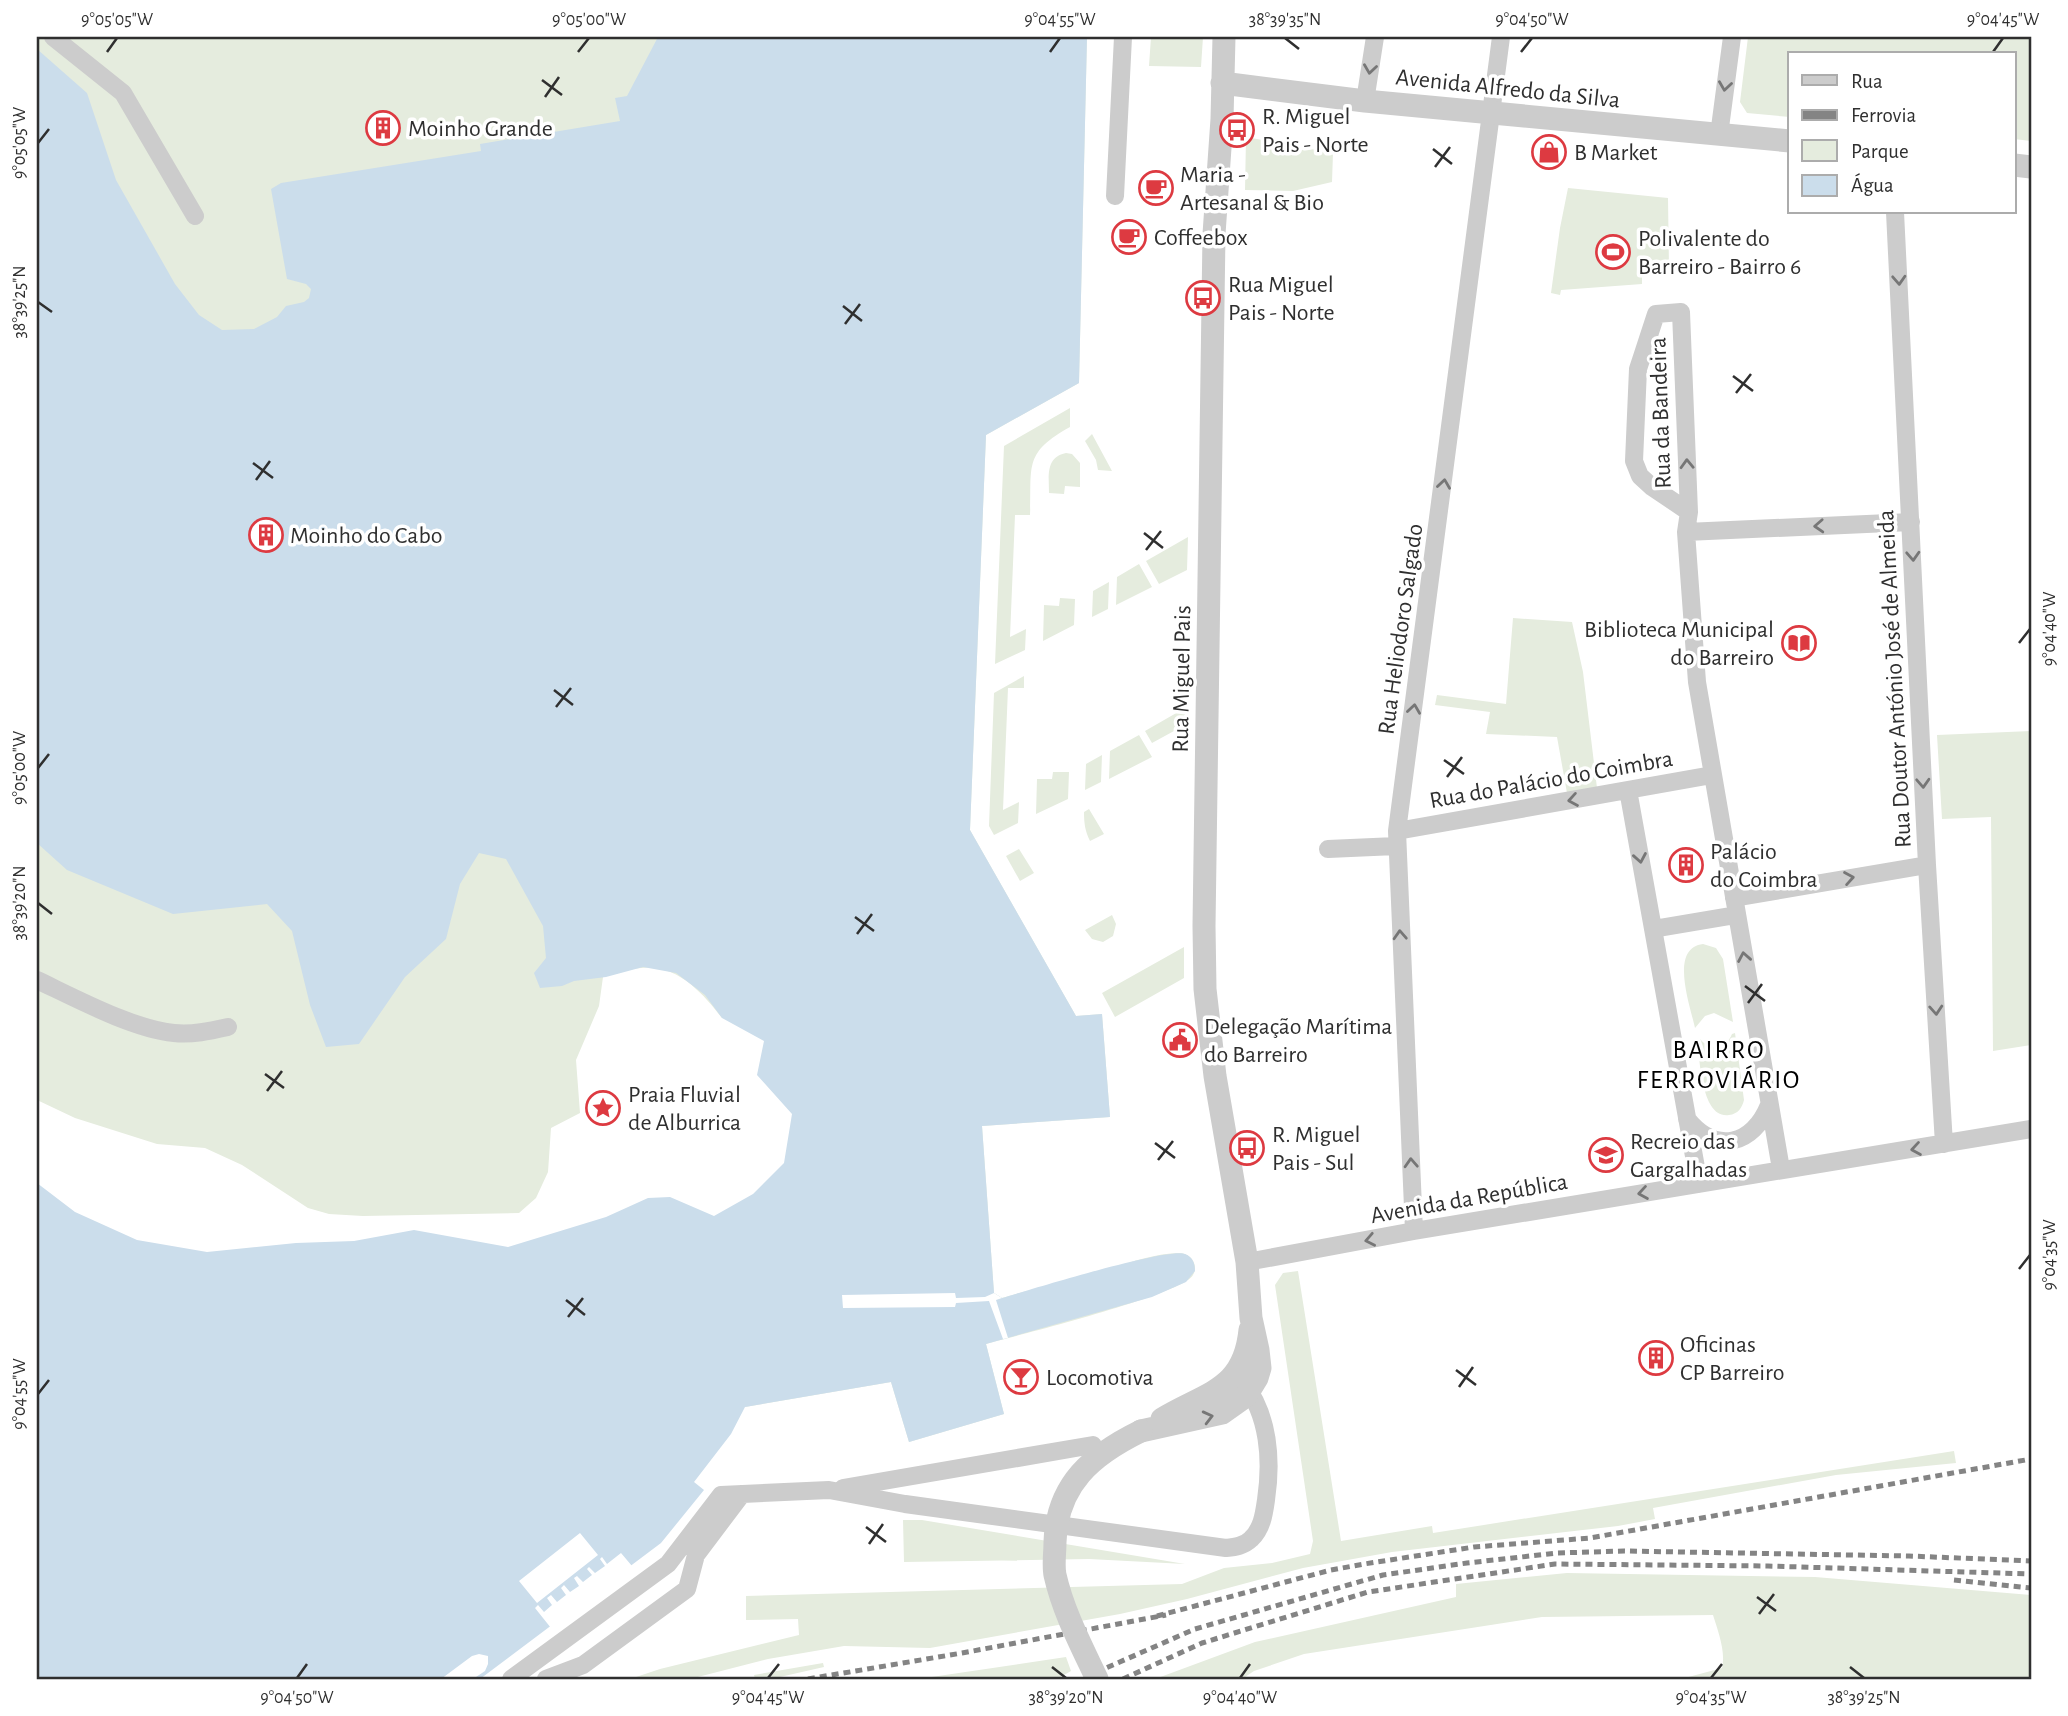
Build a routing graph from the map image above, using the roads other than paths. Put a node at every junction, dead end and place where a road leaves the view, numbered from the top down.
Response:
1 (53, 37) edge
2 (1123, 37) edge
3 (1224, 37) edge
4 (1375, 37) edge
5 (1501, 37) edge
6 (1732, 37) edge
7 (1222, 83) junction
8 (1365, 100) junction
9 (1491, 112) junction
10 (1719, 135) junction
11 (1788, 141) edge
12 (1115, 196) dead end
13 (1895, 214) edge
14 (195, 216) dead end
15 (1689, 512) junction
16 (1911, 522) junction
17 (1686, 532) junction
18 (1712, 775) junction
19 (1628, 790) junction
20 (1397, 838) junction
21 (1328, 849) dead end
22 (1927, 865) junction
23 (1735, 906) junction
24 (1653, 929) junction
25 (37, 981) edge
26 (228, 1027) dead end
27 (1769, 1105) junction
28 (1687, 1119) junction
29 (2031, 1129) edge
30 (1944, 1144) junction
31 (1781, 1170) junction
32 (1699, 1184) junction
33 (1414, 1231) junction
34 (1247, 1262) junction
35 (1243, 1382) junction
36 (1093, 1445) dead end
37 (829, 1490) junction
38 (742, 1494) junction
39 (511, 1679) edge
40 (546, 1679) edge
41 (1097, 1679) edge

1 - 14 street
2 - 12 street
3 - 7 street, Rua Miguel Pais
4 -> 8 street
5 - 9 street, Rua Heliodoro Salgado
6 -> 10 street
7 - 8 street, Avenida Alfredo da Silva
7 - 34 street, Rua Miguel Pais
8 - 9 street, Avenida Alfredo da Silva
9 - 10 street, Avenida Alfredo da Silva
20 -> 9 street, Rua Heliodoro Salgado
10 - 11 street, Avenida Alfredo da Silva
13 -> 16 street, Rua Doutor António José de Almeida
15 -> 15 street, Rua da Bandeira
15 - 17 street, Rua da Bandeira
16 -> 17 street
16 -> 22 street, Rua Doutor António José de Almeida
17 - 18 street, Rua da Bandeira
18 - 19 street, Rua do Palácio do Coimbra
18 - 23 street, Rua da Bandeira
19 -> 20 street, Rua do Palácio do Coimbra
19 -> 24 street
20 - 21 street, Rua do Palácio do Coimbra
33 -> 20 street, Rua Heliodoro Salgado
23 -> 22 street
22 -> 30 street, Rua Doutor António José de Almeida
23 - 24 street
27 -> 23 street, Rua da Bandeira
24 - 28 street
25 - 26 street
27 - 28 street
27 - 31 street, Rua da Bandeira
28 - 32 street
29 - 30 street, Avenida da República
30 -> 31 street, Avenida da República
31 - 32 street, Avenida da República
32 -> 33 street, Avenida da República
33 -> 34 street, Avenida da República
34 - 35 street, Rua Miguel Pais
35 - 37 street
35 - 41 street, bridge
36 - 37 street
37 - 38 street
38 - 39 street
38 - 40 street

